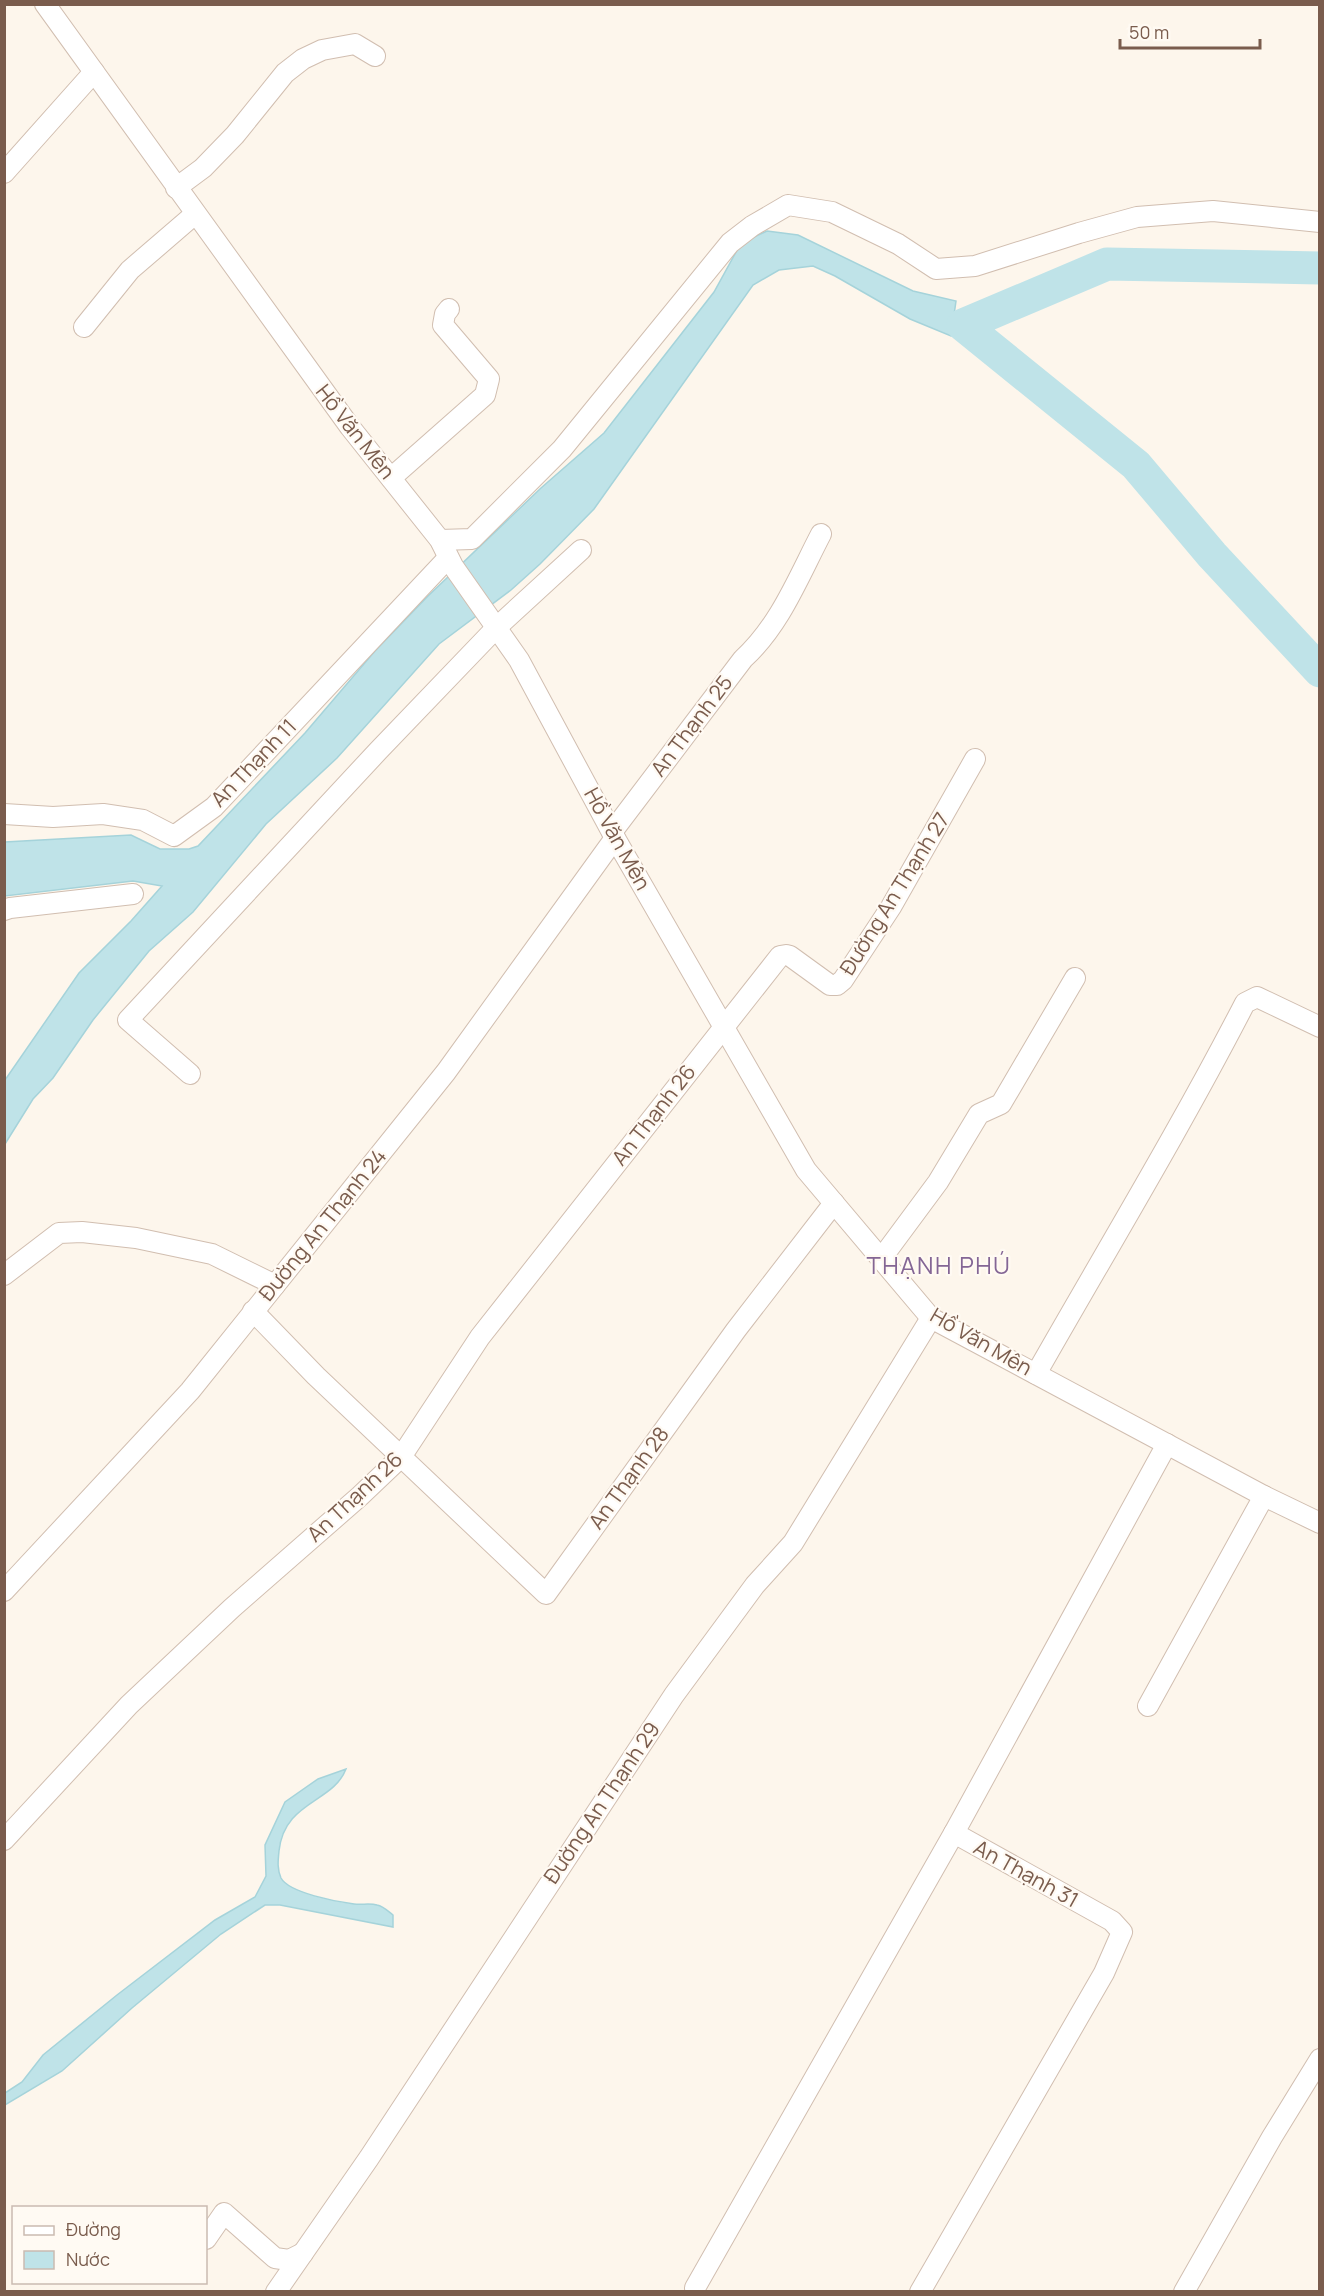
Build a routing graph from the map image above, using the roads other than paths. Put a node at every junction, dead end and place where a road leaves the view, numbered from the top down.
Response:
1 (45, 4) edge
2 (375, 56) dead end
3 (94, 72) junction
4 (4, 173) edge
5 (176, 188) junction
6 (195, 214) junction
7 (1320, 222) edge
8 (448, 309) dead end
9 (84, 327) dead end
10 (391, 478) junction
11 (821, 534) dead end
12 (581, 550) dead end
13 (447, 555) junction
14 (492, 621) junction
15 (975, 759) dead end
16 (4, 814) edge
17 (614, 835) junction
18 (133, 894) dead end
19 (4, 910) edge
20 (1075, 978) dead end
21 (723, 1026) junction
22 (1320, 1027) edge
23 (190, 1074) dead end
24 (834, 1203) junction
25 (881, 1259) junction
26 (4, 1275) edge
27 (275, 1285) junction
28 (253, 1311) junction
29 (931, 1318) junction
30 (1036, 1374) junction
31 (1167, 1444) junction
32 (401, 1457) junction
33 (1264, 1496) junction
34 (1320, 1523) edge
35 (4, 1591) edge
36 (1148, 1706) dead end
37 (954, 1833) junction
38 (4, 1840) edge
39 (1320, 2059) edge
40 (207, 2238) edge
41 (303, 2253) junction
42 (695, 2288) dead end
43 (276, 2292) edge
44 (920, 2292) edge
45 (1184, 2292) edge

1 - 3 street, Hồ Văn Mên
2 - 5 street
3 - 4 street
3 - 5 street, Hồ Văn Mên
5 - 6 street, Hồ Văn Mên
6 - 9 street
6 - 10 street, Hồ Văn Mên
7 - 13 street
8 - 10 street
10 - 13 street, Hồ Văn Mên
11 - 17 street, An Thạnh 25
12 - 14 street
13 - 14 street, Hồ Văn Mên
13 - 16 street, An Thạnh 11
14 - 17 street, Hồ Văn Mên
14 - 23 street
15 - 21 street, Đường An Thạnh 27
17 - 21 street, Hồ Văn Mên
17 - 27 street, Đường An Thạnh 24
18 - 19 street
20 - 25 street
21 - 24 street, Hồ Văn Mên
21 - 32 street, An Thạnh 26
22 - 30 street
24 - 25 street, Hồ Văn Mên
24 - 32 street, An Thạnh 28
25 - 29 street, Hồ Văn Mên
26 - 27 street
27 - 28 street, Đường An Thạnh 24
28 - 32 street
28 - 35 street, Đường An Thạnh 24
29 - 30 street, Hồ Văn Mên
29 - 41 street, Đường An Thạnh 29
30 - 31 street, Hồ Văn Mên
31 - 33 street, Hồ Văn Mên
31 - 37 street, An Thạnh 31
32 - 38 street, An Thạnh 26
33 - 34 street, Hồ Văn Mên
33 - 36 street
37 - 42 street
37 - 44 street, An Thạnh 31
39 - 45 street
40 - 41 street
41 - 43 street, Đường An Thạnh 29

